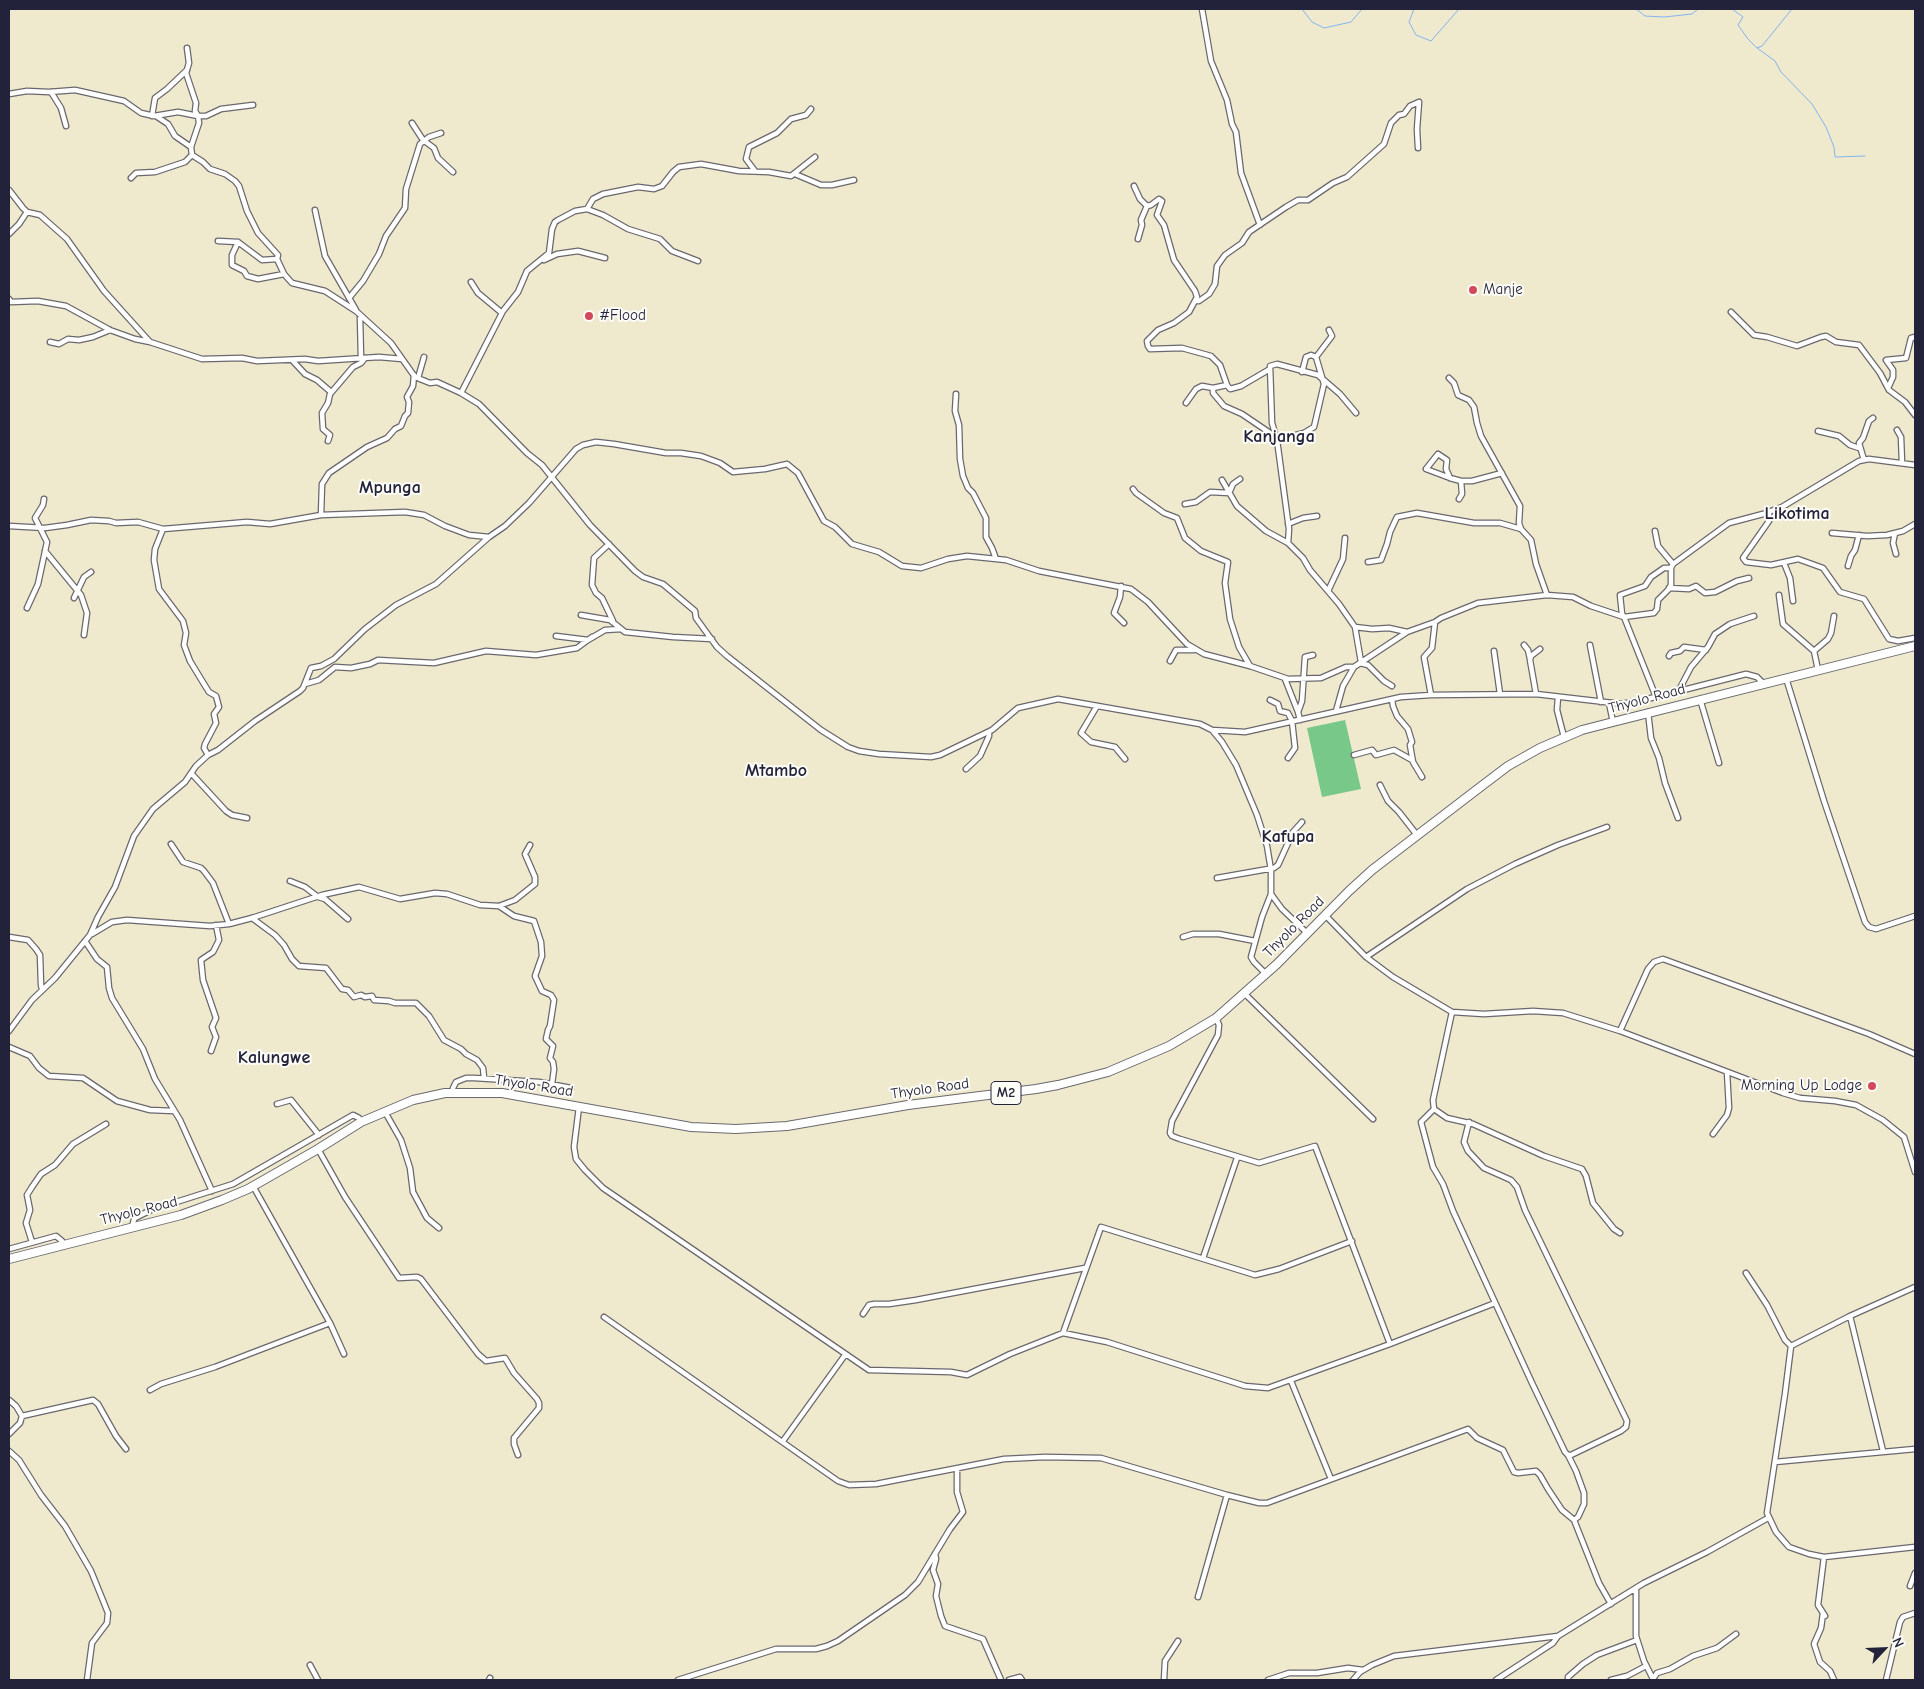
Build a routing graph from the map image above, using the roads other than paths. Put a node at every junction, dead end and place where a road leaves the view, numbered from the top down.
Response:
1 (1202, 9) edge
2 (187, 48) dead end
3 (187, 70) junction
4 (51, 92) junction
5 (9, 94) edge
6 (253, 105) dead end
7 (811, 108) dead end
8 (154, 116) junction
9 (198, 116) junction
10 (412, 123) dead end
11 (66, 126) dead end
12 (442, 133) dead end
13 (423, 140) junction
14 (191, 147) junction
15 (1418, 148) dead end
16 (192, 155) junction
17 (815, 157) dead end
18 (754, 171) junction
19 (453, 172) dead end
20 (795, 174) junction
21 (132, 178) dead end
22 (854, 180) dead end
23 (1134, 186) dead end
24 (9, 190) edge
25 (1147, 206) junction
26 (587, 209) junction
27 (316, 210) dead end
28 (27, 212) junction
29 (1260, 225) junction
30 (9, 234) edge
31 (1138, 239) dead end
32 (218, 241) dead end
33 (238, 242) junction
34 (605, 258) dead end
35 (277, 259) junction
36 (698, 261) dead end
37 (538, 262) junction
38 (284, 274) junction
39 (471, 282) dead end
40 (349, 298) junction
41 (9, 299) edge
42 (1196, 301) junction
43 (356, 312) junction
44 (1731, 312) dead end
45 (502, 313) junction
46 (360, 316) junction
47 (110, 330) junction
48 (1329, 330) dead end
49 (1915, 337) edge
50 (50, 342) dead end
51 (150, 342) junction
52 (424, 357) dead end
53 (1316, 357) junction
54 (363, 358) junction
55 (402, 359) junction
56 (292, 360) junction
57 (1270, 369) junction
58 (1302, 372) junction
59 (416, 376) junction
60 (1322, 378) junction
61 (1449, 378) dead end
62 (1227, 385) junction
63 (1213, 388) junction
64 (1888, 388) junction
65 (332, 392) junction
66 (462, 393) junction
67 (956, 394) dead end
68 (1186, 403) dead end
69 (1356, 413) dead end
70 (1915, 415) edge
71 (1873, 418) dead end
72 (1897, 430) dead end
73 (1818, 431) dead end
74 (1277, 438) junction
75 (328, 440) dead end
76 (1859, 448) junction
77 (1864, 460) junction
78 (1902, 463) junction
79 (1915, 465) edge
80 (1502, 473) junction
81 (552, 477) junction
82 (1450, 478) junction
83 (1240, 479) dead end
84 (1222, 480) dead end
85 (1461, 481) junction
86 (1133, 489) dead end
87 (1229, 493) junction
88 (44, 499) dead end
89 (1459, 499) dead end
90 (1185, 504) dead end
91 (1769, 512) junction
92 (321, 515) junction
93 (1317, 516) dead end
94 (1288, 524) junction
95 (1915, 524) edge
96 (9, 526) edge
97 (39, 527) junction
98 (163, 529) junction
99 (1521, 530) junction
100 (1655, 531) dead end
101 (1832, 533) dead end
102 (1895, 534) junction
103 (1859, 535) junction
104 (489, 537) junction
105 (1345, 538) dead end
106 (1288, 543) junction
107 (609, 544) junction
108 (45, 551) junction
109 (1896, 554) dead end
110 (996, 559) junction
111 (1368, 562) dead end
112 (1784, 563) junction
113 (1672, 566) junction
114 (1848, 566) dead end
115 (92, 572) dead end
116 (1749, 578) dead end
117 (1120, 586) junction
118 (1669, 588) junction
119 (79, 591) junction
120 (1328, 591) junction
121 (1547, 595) junction
122 (1779, 595) dead end
123 (74, 598) dead end
124 (1793, 601) dead end
125 (26, 608) dead end
126 (581, 615) dead end
127 (1754, 616) dead end
128 (1834, 616) dead end
129 (1624, 617) junction
130 (614, 622) junction
131 (1435, 622) junction
132 (1124, 623) dead end
133 (1355, 627) junction
134 (621, 630) junction
135 (1407, 632) junction
136 (84, 635) dead end
137 (556, 636) dead end
138 (592, 638) junction
139 (1915, 638) edge
140 (712, 639) junction
141 (1524, 645) dead end
142 (1590, 645) dead end
143 (1915, 646) edge
144 (1195, 650) junction
145 (1540, 650) dead end
146 (1706, 650) junction
147 (1814, 651) junction
148 (1494, 652) dead end
149 (1313, 656) dead end
150 (1669, 656) dead end
151 (1530, 660) junction
152 (1170, 661) dead end
153 (1361, 662) junction
154 (1250, 666) junction
155 (1354, 667) junction
156 (1818, 670) junction
157 (1786, 678) junction
158 (1285, 679) junction
159 (1302, 680) junction
160 (1763, 683) junction
161 (305, 684) junction
162 (1392, 686) dead end
163 (1678, 692) junction
164 (1431, 694) junction
165 (1500, 694) junction
166 (1536, 694) junction
167 (1558, 697) junction
168 (1656, 698) junction
169 (1392, 699) junction
170 (1700, 699) junction
171 (1270, 700) dead end
172 (1601, 702) junction
173 (1609, 703) junction
174 (1097, 706) junction
175 (1336, 711) junction
176 (1298, 712) junction
177 (1648, 712) junction
178 (1300, 720) junction
179 (1292, 722) junction
180 (1613, 722) junction
181 (1212, 730) junction
182 (989, 732) junction
183 (1564, 737) junction
184 (208, 755) junction
185 (1354, 755) dead end
186 (1288, 758) dead end
187 (1126, 759) dead end
188 (1412, 760) junction
189 (1719, 763) dead end
190 (966, 768) dead end
191 (191, 773) junction
192 (1422, 777) dead end
193 (1380, 785) dead end
194 (247, 818) dead end
195 (1678, 818) dead end
196 (1302, 822) dead end
197 (1607, 827) dead end
198 (1416, 836) junction
199 (171, 844) dead end
200 (530, 845) dead end
201 (1271, 870) junction
202 (1217, 878) dead end
203 (290, 881) dead end
204 (1271, 894) junction
205 (318, 896) junction
206 (499, 906) junction
207 (1325, 915) junction
208 (1915, 916) edge
209 (252, 918) junction
210 (348, 919) dead end
211 (229, 924) junction
212 (216, 925) junction
213 (1307, 933) junction
214 (90, 935) junction
215 (9, 937) edge
216 (1183, 937) dead end
217 (1255, 941) junction
218 (84, 942) junction
219 (1366, 957) junction
220 (1266, 974) junction
221 (42, 989) junction
222 (1245, 994) junction
223 (1452, 1012) junction
224 (1216, 1018) junction
225 (9, 1031) edge
226 (1620, 1032) junction
227 (9, 1046) edge
228 (211, 1051) dead end
229 (1915, 1054) edge
230 (1727, 1072) junction
231 (484, 1078) junction
232 (552, 1084) junction
233 (571, 1088) dead end
234 (453, 1092) junction
235 (277, 1104) dead end
236 (579, 1107) junction
237 (1434, 1109) junction
238 (174, 1111) junction
239 (384, 1111) junction
240 (1373, 1119) dead end
241 (361, 1122) junction
242 (1469, 1122) junction
243 (106, 1124) dead end
244 (1713, 1134) dead end
245 (319, 1135) junction
246 (318, 1149) junction
247 (1237, 1158) junction
248 (1915, 1172) edge
249 (253, 1186) junction
250 (212, 1191) junction
251 (132, 1228) junction
252 (439, 1228) dead end
253 (1620, 1233) dead end
254 (32, 1242) junction
255 (1352, 1242) junction
256 (63, 1245) junction
257 (9, 1249) edge
258 (1203, 1258) junction
259 (9, 1259) edge
260 (1085, 1268) junction
261 (1746, 1273) dead end
262 (1915, 1287) edge
263 (1495, 1304) junction
264 (863, 1314) dead end
265 (1850, 1316) junction
266 (604, 1317) dead end
267 (330, 1323) junction
268 (1063, 1333) junction
269 (1390, 1344) junction
270 (1791, 1346) junction
271 (344, 1354) dead end
272 (844, 1355) junction
273 (1291, 1381) junction
274 (150, 1390) dead end
275 (9, 1400) edge
276 (22, 1416) junction
277 (9, 1434) edge
278 (783, 1441) junction
279 (126, 1449) dead end
280 (1915, 1449) edge
281 (9, 1451) edge
282 (1883, 1451) junction
283 (518, 1454) dead end
284 (1568, 1455) junction
285 (1774, 1462) junction
286 (957, 1469) junction
287 (1331, 1479) junction
288 (1227, 1495) junction
289 (1768, 1518) junction
290 (1574, 1520) junction
291 (1915, 1547) edge
292 (935, 1554) junction
293 (1824, 1557) junction
294 (1915, 1573) edge
295 (1910, 1586) dead end
296 (1636, 1589) junction
297 (1198, 1597) dead end
298 (1612, 1604) junction
299 (1915, 1613) edge
300 (1736, 1634) dead end
301 (1558, 1636) junction
302 (1637, 1640) junction
303 (1178, 1642) dead end
304 (310, 1665) dead end
305 (1646, 1666) junction
306 (1363, 1670) junction
307 (1654, 1679) edge
308 (87, 1680) edge
309 (318, 1680) edge
310 (678, 1680) edge
311 (1001, 1680) edge
312 (1009, 1680) edge
313 (1022, 1680) edge
314 (1164, 1680) edge
315 (1268, 1680) edge
316 (1353, 1680) edge
317 (1496, 1680) edge
318 (1568, 1680) edge
319 (1612, 1680) edge
320 (1834, 1680) edge
321 (1886, 1680) edge

1 - 29 street
2 - 3 street
3 - 8 street
3 - 9 street
4 - 5 street
4 - 8 street
4 - 11 street
6 - 9 street
7 - 18 street
8 - 9 street
8 - 14 street
9 - 14 street
10 - 13 street
12 - 13 street
13 - 19 street
13 - 40 street
14 - 16 street
15 - 29 street
16 - 21 street
16 - 35 street
17 - 20 street
18 - 20 street
18 - 26 street
20 - 22 street
23 - 25 street
24 - 28 street
25 - 31 street
25 - 42 street
26 - 36 street
26 - 37 street
27 - 40 street
28 - 30 street
28 - 51 street
29 - 42 street
32 - 33 street
33 - 35 street
33 - 38 street
34 - 37 street
35 - 38 street
37 - 45 street
38 - 43 street
39 - 45 street
40 - 43 street
41 - 47 street
42 - 62 street
43 - 46 street
44 - 64 street
45 - 66 street
46 - 54 street
46 - 55 street
47 - 50 street
47 - 51 street
48 - 53 street
49 - 64 street
51 - 56 street
52 - 59 street
53 - 58 street
53 - 60 street
54 - 55 street
54 - 56 street
54 - 65 street
55 - 59 street
56 - 65 street
57 - 58 street
57 - 62 street
57 - 74 street
58 - 60 street
59 - 66 street
59 - 92 street
60 - 69 street
60 - 74 street
61 - 80 street
62 - 63 street
63 - 68 street
63 - 74 street
64 - 70 street
65 - 75 street
66 - 81 street
67 - 110 street
71 - 76 street
72 - 78 street
73 - 76 street
74 - 94 street
76 - 77 street
77 - 78 street
77 - 91 street
78 - 79 street
80 - 85 street
80 - 99 street
81 - 104 street
81 - 107 street
81 - 110 street
82 - 82 street
82 - 85 street
83 - 87 street
84 - 87 street
85 - 89 street
86 - 154 street
87 - 90 street
87 - 106 street
88 - 97 street
91 - 112 street
91 - 113 street
92 - 98 street
92 - 104 street
93 - 94 street
94 - 106 street
95 - 102 street
96 - 97 street
97 - 98 street
97 - 108 street
98 - 184 street
99 - 111 street
99 - 121 street
100 - 113 street
101 - 103 street
102 - 103 street
102 - 109 street
103 - 114 street
104 - 161 street
105 - 120 street
106 - 120 street
107 - 130 street
107 - 140 street
108 - 119 street
108 - 125 street
110 - 117 street
112 - 124 street
112 - 139 street
113 - 118 street
113 - 129 street
115 - 119 street
116 - 118 street
117 - 132 street
117 - 144 street
118 - 129 street
119 - 123 street
119 - 136 street
120 - 133 street
121 - 129 street
121 - 131 street
122 - 147 street
126 - 130 street
127 - 146 street
128 - 147 street
129 - 168 street
130 - 134 street
131 - 135 street
131 - 164 street
133 - 135 street
133 - 153 street
134 - 138 street
134 - 140 street
135 - 153 street
137 - 138 street
138 - 161 street
140 - 182 street
141 - 151 street
142 - 172 street
143 - 156 highway, Thyolo Road / M2
144 - 152 street
144 - 154 street
145 - 151 street
146 - 150 street
146 - 163 street
147 - 156 street
148 - 165 street
149 - 159 street
151 - 166 street
153 - 155 street
153 - 162 street
154 - 158 street
155 - 159 street
155 - 175 street
156 - 157 highway, Thyolo Road / M2
157 - 160 highway, Thyolo Road / M2
157 - 208 street
158 - 159 street
158 - 176 street
159 - 176 street
160 - 163 street
160 - 170 highway, Thyolo Road / M2
161 - 184 street
163 - 168 street
164 - 165 street
164 - 169 street
165 - 166 street
166 - 167 street
167 - 172 street
167 - 183 street
168 - 173 street
169 - 175 street
169 - 188 street
170 - 177 highway, Thyolo Road / M2
170 - 189 street
171 - 179 street
172 - 173 street
173 - 180 street
174 - 181 street
174 - 182 street
174 - 187 street
175 - 178 street
176 - 178 street
177 - 180 highway, Thyolo Road / M2
177 - 195 street
178 - 179 street
179 - 181 street
179 - 186 street
180 - 183 highway, Thyolo Road / M2
181 - 201 street
182 - 190 street
183 - 198 highway, Thyolo Road / M2
184 - 191 street
185 - 188 street
188 - 192 street
191 - 194 street
191 - 214 street
193 - 198 street
196 - 201 street
197 - 219 street
198 - 207 highway, Thyolo Road / M2
199 - 211 street
200 - 206 street
201 - 202 street
201 - 204 street
203 - 205 street
204 - 213 street
204 - 217 street
205 - 206 street
205 - 209 street
205 - 210 street
206 - 232 street
207 - 213 highway, Thyolo Road / M2
207 - 219 street
209 - 211 street
209 - 231 street
211 - 212 street
212 - 214 street
212 - 228 street
213 - 220 highway, Thyolo Road / M2
214 - 218 street
215 - 221 street
216 - 217 street
217 - 220 street
218 - 221 street
218 - 238 street
219 - 223 street
220 - 222 highway, Thyolo Road / M2
221 - 225 street
222 - 224 highway, Thyolo Road / M2
222 - 240 street
223 - 226 street
223 - 237 street
224 - 236 highway, Thyolo Road / M2
224 - 247 street
226 - 229 street
226 - 230 street
227 - 238 street
230 - 244 street
230 - 248 street
231 - 232 street
231 - 234 street
232 - 233 street
234 - 236 highway, Thyolo Road / M2
234 - 239 highway, Thyolo Road / M2
235 - 245 street
236 - 272 street
237 - 242 street
237 - 263 street
238 - 250 street
239 - 241 highway, Thyolo Road / M2
239 - 252 street
241 - 245 street
241 - 246 highway, Thyolo Road / M2
242 - 253 street
242 - 284 street
243 - 254 street
245 - 250 street
246 - 249 highway, Thyolo Road / M2
246 - 283 street
247 - 255 street
247 - 258 street
249 - 251 highway, Thyolo Road / M2
249 - 267 street
250 - 251 street
251 - 256 highway, Thyolo Road / M2
254 - 256 street
254 - 257 street
255 - 258 street
255 - 269 street
256 - 259 highway, Thyolo Road / M2
258 - 260 street
260 - 264 street
260 - 268 street
261 - 270 street
262 - 265 street
263 - 269 street
263 - 284 street
265 - 270 street
265 - 282 street
266 - 278 street
267 - 271 street
267 - 274 street
268 - 272 street
268 - 273 street
269 - 273 street
270 - 285 street
272 - 278 street
273 - 287 street
275 - 276 street
276 - 277 street
276 - 279 street
278 - 286 street
280 - 282 street
281 - 308 street
282 - 285 street
284 - 290 street
285 - 289 street
286 - 288 street
286 - 292 street
287 - 288 street
287 - 290 street
288 - 297 street
289 - 293 street
289 - 296 street
290 - 298 street
291 - 293 street
292 - 310 street
292 - 311 street
293 - 320 street
294 - 295 street
296 - 298 street
296 - 302 street
298 - 301 street
299 - 321 street
300 - 307 street
301 - 306 street
301 - 317 street
302 - 305 street
302 - 318 street
303 - 314 street
304 - 309 street
305 - 307 street
305 - 319 street
306 - 315 street
306 - 316 street
312 - 313 street

